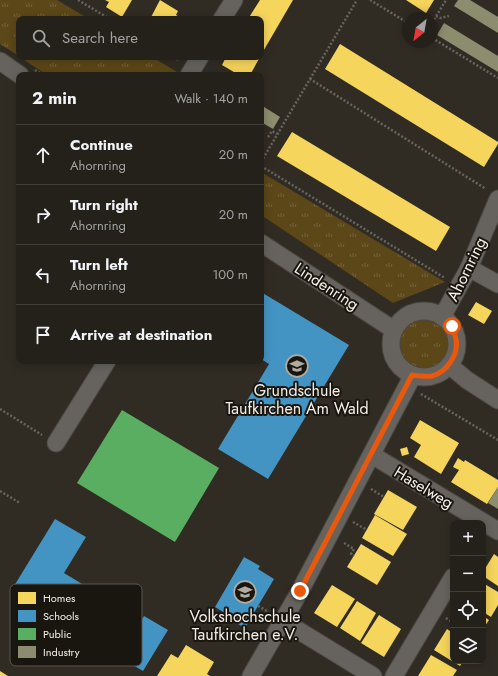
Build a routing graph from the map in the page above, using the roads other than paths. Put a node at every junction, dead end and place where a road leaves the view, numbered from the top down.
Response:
1 (234, 0) edge
2 (224, 16) edge
3 (198, 60) edge
4 (0, 61) edge
5 (16, 72) edge
6 (191, 72) edge
7 (495, 196) edge
8 (264, 245) edge
9 (469, 268) junction
10 (498, 284) edge
11 (442, 317) junction
12 (394, 330) junction
13 (105, 364) edge
14 (449, 365) junction
15 (410, 380) junction
16 (498, 400) edge
17 (56, 443) road end
18 (372, 455) junction
19 (489, 527) edge
20 (450, 582) edge
21 (283, 621) junction
22 (251, 676) edge
23 (373, 676) edge
24 (394, 676) edge

1 - 2 street
3 - 6 street
4 - 5 street
7 - 9 street, Ahornring
8 - 12 street, Lindenring
9 - 10 street
9 - 11 street, Ahornring
11 - 12 street, Ahornring
11 - 14 street, Ahornring
12 - 15 street
13 - 17 street
14 - 15 street
14 - 16 street
15 - 18 street
18 - 19 street, Haselweg
18 - 21 street
20 - 24 street
21 - 22 street
21 - 23 street

